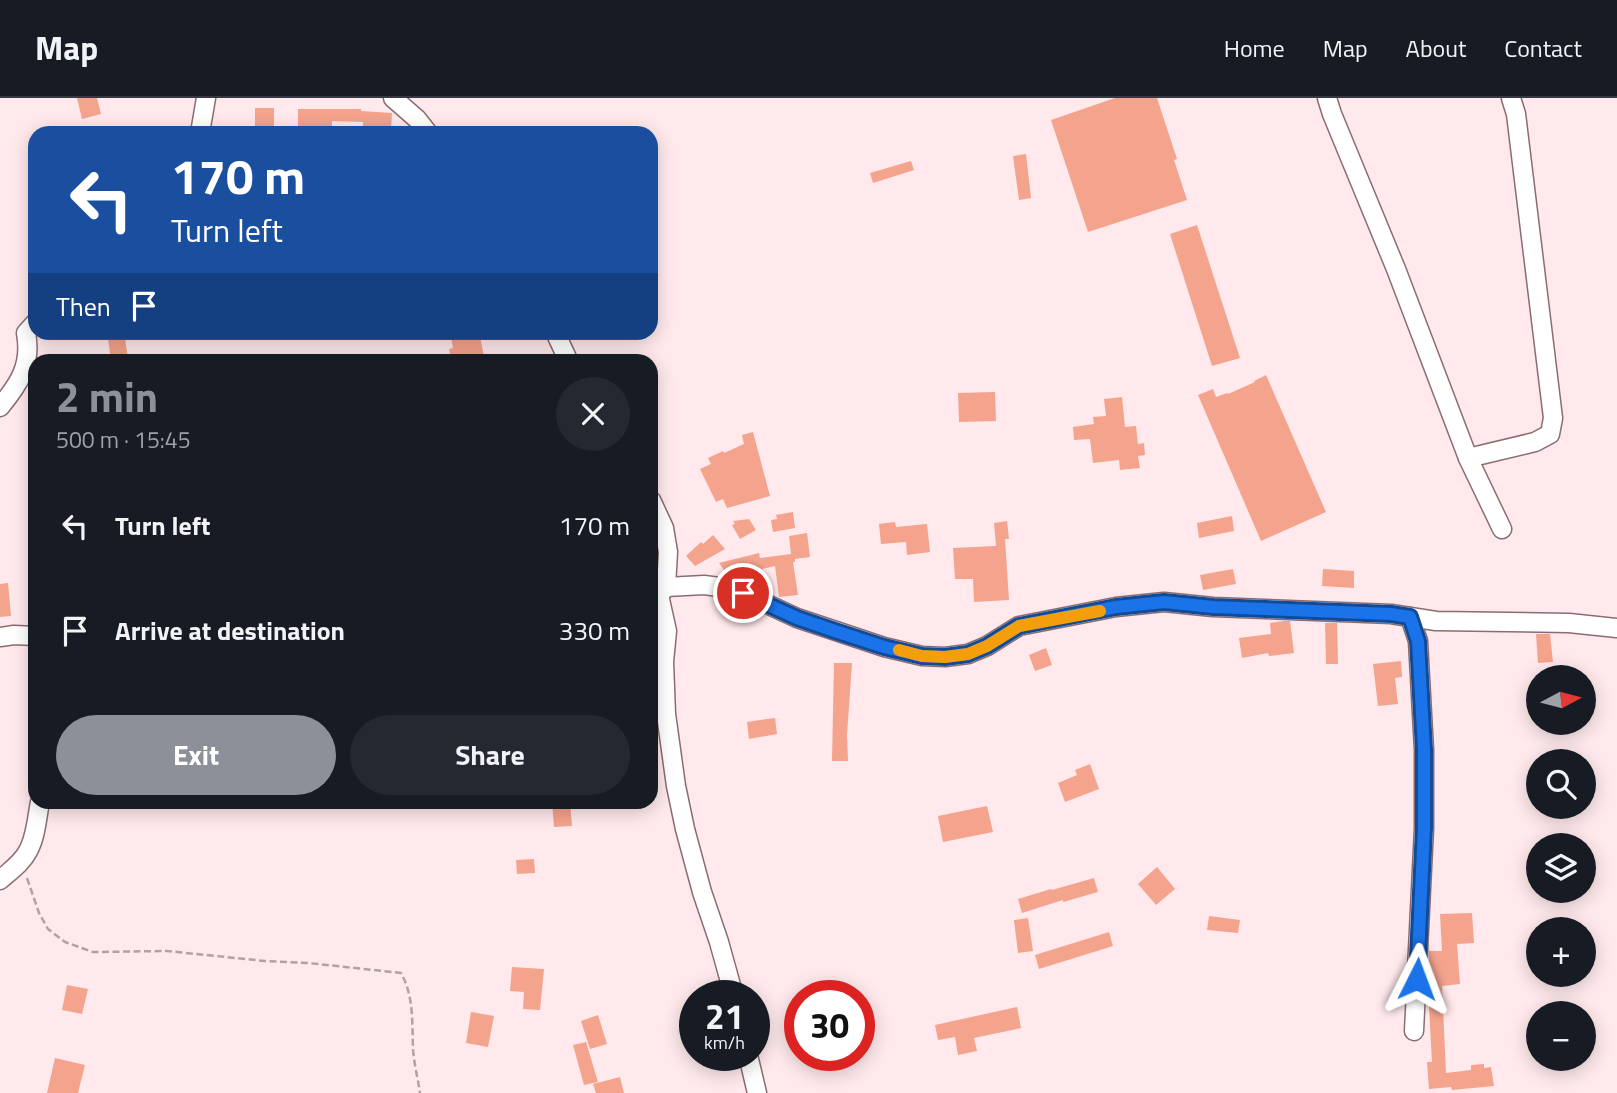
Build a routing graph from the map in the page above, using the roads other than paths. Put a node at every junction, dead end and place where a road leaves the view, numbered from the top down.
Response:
1 (206, 98) edge
2 (393, 98) edge
3 (1326, 98) edge
4 (1511, 98) edge
5 (201, 126) edge
6 (422, 126) edge
7 (28, 331) edge
8 (0, 407) edge
9 (1468, 458) junction
10 (658, 515) edge
11 (1502, 528) dead end
12 (659, 593) edge
13 (1410, 617) junction
14 (1617, 628) edge
15 (28, 636) edge
16 (0, 637) edge
17 (39, 809) edge
18 (0, 880) edge
19 (729, 980) edge
20 (1414, 1031) dead end
21 (752, 1071) edge
22 (757, 1093) edge

1 - 5 street
2 - 6 street
3 - 9 street
4 - 9 street
7 - 8 street
9 - 11 street
10 - 12 street
12 - 13 street
12 - 19 street
13 - 14 street
13 - 20 street
15 - 16 street
17 - 18 street
21 - 22 street

